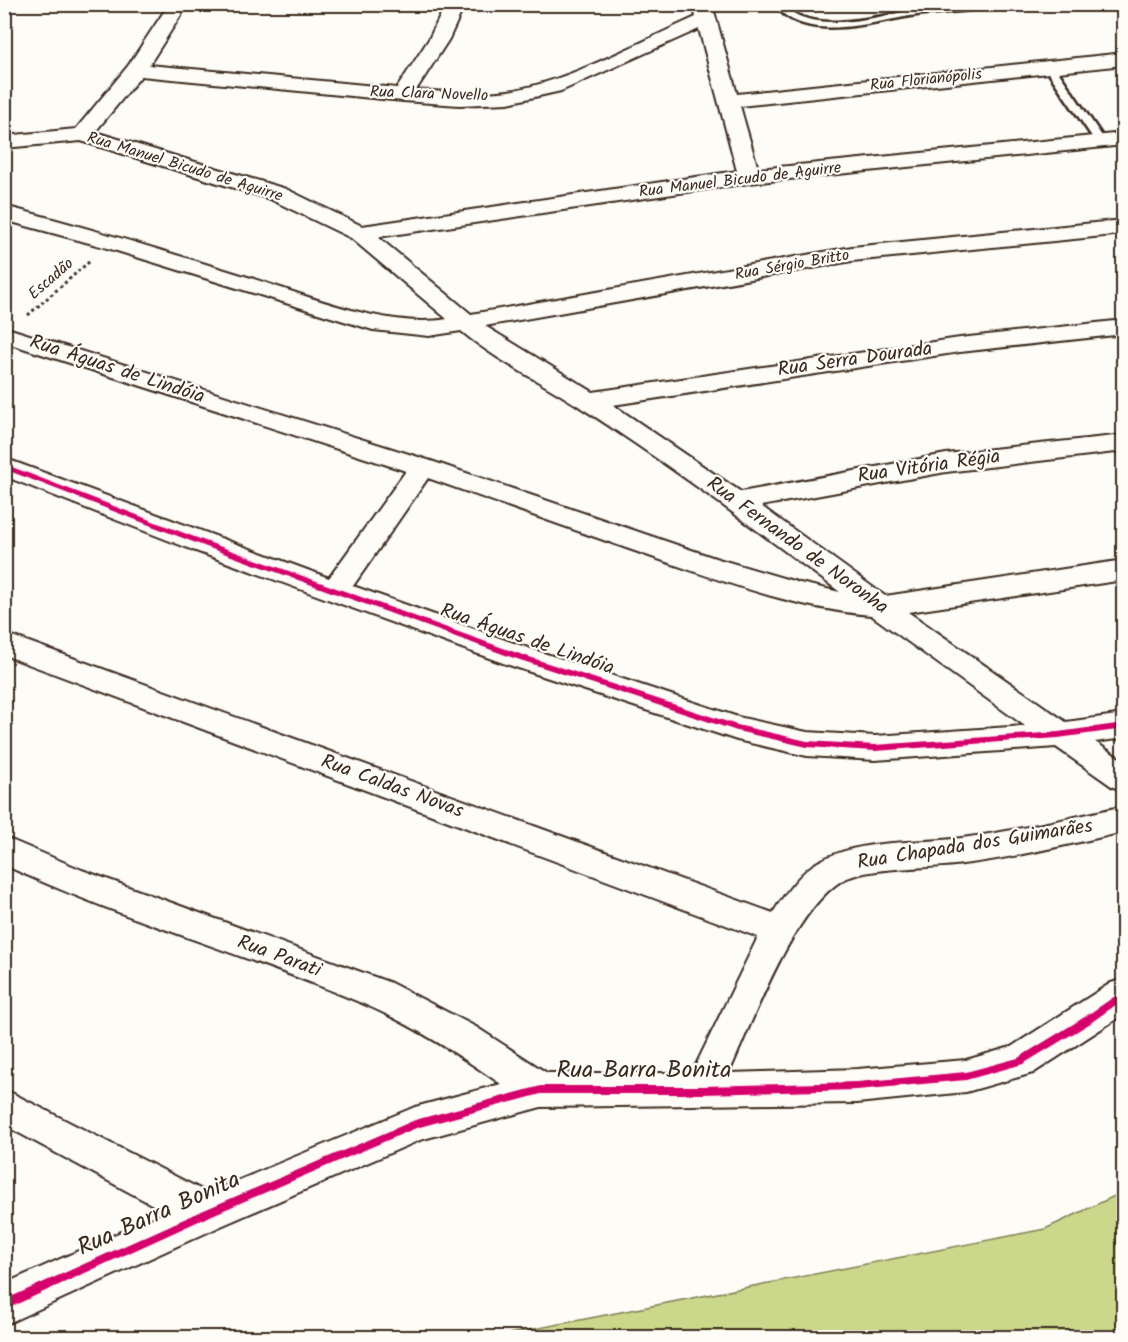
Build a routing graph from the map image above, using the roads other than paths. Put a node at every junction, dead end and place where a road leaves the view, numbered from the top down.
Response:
1 (179, 4) edge
2 (456, 4) edge
3 (778, 4) edge
4 (988, 4) edge
5 (916, 8) edge
6 (705, 12) edge
7 (1124, 59) edge
8 (1049, 66) junction
9 (136, 70) junction
10 (403, 95) junction
11 (729, 101) junction
12 (82, 135) junction
13 (1124, 139) edge
14 (4, 142) edge
15 (1101, 142) junction
16 (749, 176) junction
17 (4, 213) edge
18 (1124, 227) edge
19 (359, 233) junction
20 (464, 323) junction
21 (1124, 327) edge
22 (5, 334) edge
23 (588, 401) junction
24 (1124, 443) edge
25 (4, 466) edge
26 (423, 467) junction
27 (737, 502) junction
28 (1124, 570) edge
29 (336, 589) junction
30 (883, 606) junction
31 (4, 643) edge
32 (1124, 726) edge
33 (1058, 735) junction
34 (1124, 778) edge
35 (1124, 819) edge
36 (4, 850) edge
37 (779, 930) junction
38 (1124, 994) edge
39 (541, 1090) junction
40 (704, 1090) junction
41 (4, 1106) edge
42 (207, 1213) junction
43 (4, 1305) edge

1 - 9 street
2 - 10 street
3 - 5 lane
4 - 5 lane
6 - 10 street, Rua Clara Novello
6 - 11 street
7 - 8 street, Rua Florianópolis
8 - 11 street, Rua Florianópolis
8 - 15 lane
9 - 10 street, Rua Clara Novello
9 - 12 street
11 - 16 street
12 - 14 street, Rua Manuel Bicudo de Aguirre
12 - 19 street, Rua Manuel Bicudo de Aguirre
13 - 15 street, Rua Manuel Bicudo de Aguirre
15 - 16 street, Rua Manuel Bicudo de Aguirre
16 - 19 street, Rua Manuel Bicudo de Aguirre
17 - 20 street
18 - 20 street, Rua Sérgio Britto
19 - 20 street, Rua Manuel Bicudo de Aguirre
20 - 23 street, Rua Fernando de Noronha
21 - 23 street, Rua Serra Dourada
22 - 26 street, Rua Águas de Lindóia
23 - 27 street, Rua Fernando de Noronha
24 - 27 street, Rua Vitória Régia
25 - 29 street, Rua Águas de Lindóia
26 - 29 street
26 - 30 street, Rua Águas de Lindóia
27 - 30 street, Rua Fernando de Noronha
28 - 30 street, Rua Águas de Lindóia
29 - 33 street, Rua Águas de Lindóia
30 - 33 street, Rua Fernando de Noronha
31 - 37 street, Rua Caldas Novas
32 - 33 street, Rua Águas de Lindóia
33 - 34 street, Rua Fernando de Noronha
35 - 37 street, Rua Chapada dos Guimarães
36 - 39 street, Rua Parati
37 - 40 street, Rua Chapada dos Guimarães
38 - 40 street, Rua Barra Bonita
39 - 40 street, Rua Barra Bonita
39 - 42 street, Rua Barra Bonita
41 - 42 street
42 - 43 street, Rua Barra Bonita

